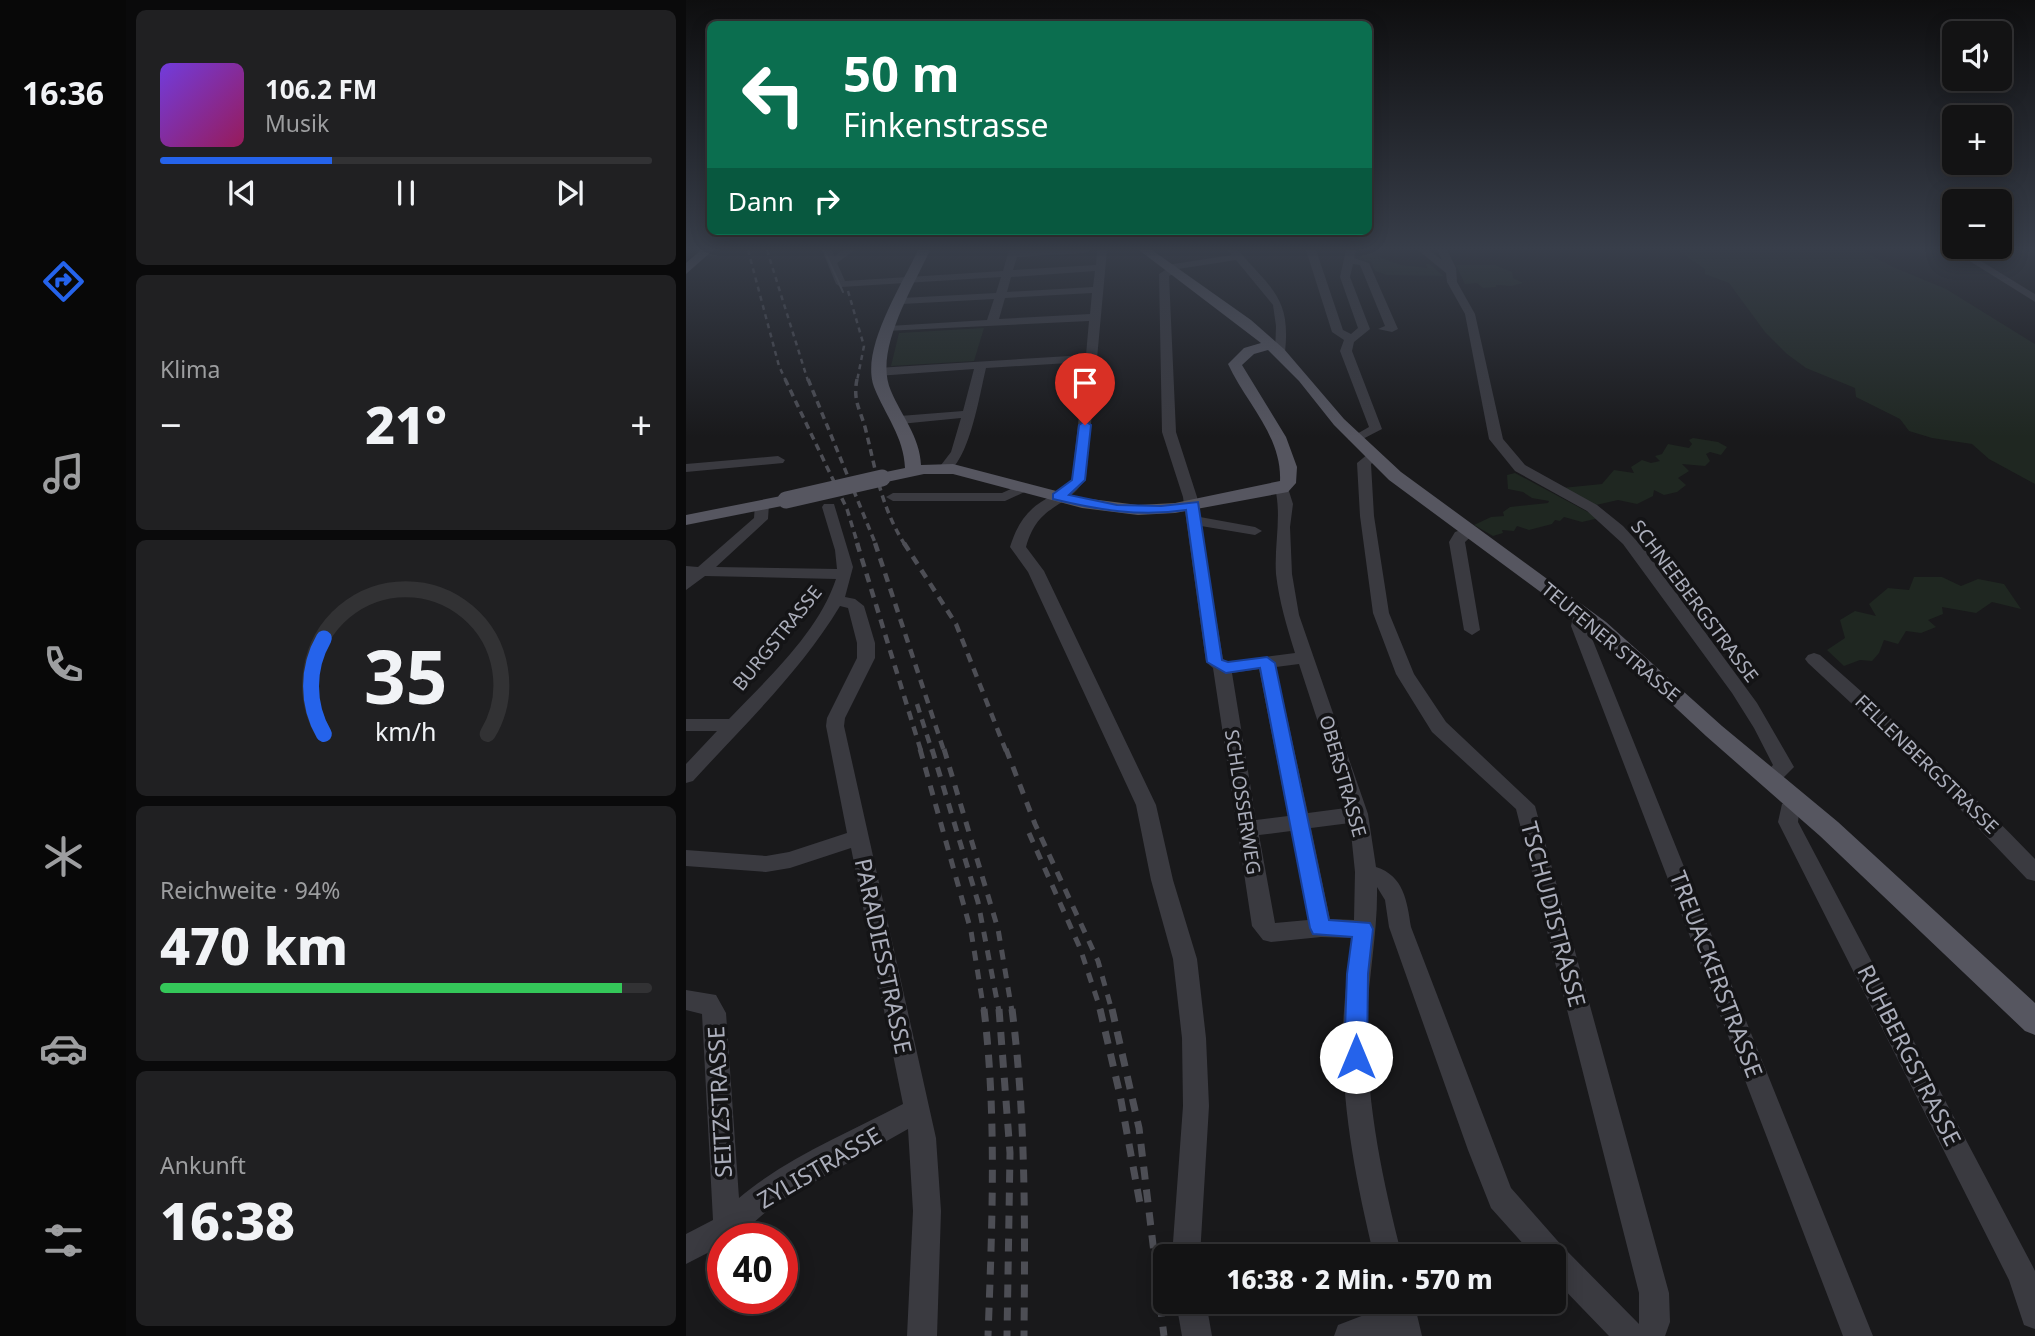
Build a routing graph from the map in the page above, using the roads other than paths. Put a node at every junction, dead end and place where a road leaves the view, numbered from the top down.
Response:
1 (897, 312) edge
2 (995, 312) edge
3 (1096, 312) edge
4 (1165, 312) edge
5 (1230, 312) edge
6 (1279, 312) edge
7 (1332, 312) edge
8 (1358, 312) edge
9 (1385, 312) edge
10 (1469, 312) edge
11 (1096, 317) junction
12 (992, 323) junction
13 (1282, 326) junction
14 (889, 329) junction
15 (1384, 329) dead end
16 (1256, 332) junction
17 (1352, 339) junction
18 (1275, 348) junction
19 (1092, 358) junction
20 (981, 365) junction
21 (877, 372) junction
22 (967, 414) junction
23 (900, 420) junction
24 (1355, 439) junction
25 (1373, 457) junction
26 (778, 460) dead end
27 (686, 468) edge
28 (945, 469) junction
29 (913, 471) junction
30 (1024, 487) junction
31 (1282, 488) junction
32 (892, 497) dead end
33 (1058, 497) junction
34 (762, 504) junction
35 (830, 507) dead end
36 (1193, 513) junction
37 (686, 520) edge
38 (1255, 531) dead end
39 (1470, 531) junction
40 (693, 570) edge
41 (845, 574) junction
42 (686, 584) edge
43 (838, 601) junction
44 (1587, 616) junction
45 (1472, 630) dead end
46 (1306, 657) junction
47 (1814, 659) dead end
48 (1267, 663) junction
49 (1222, 667) junction
50 (686, 725) edge
51 (733, 725) junction
52 (686, 776) edge
53 (1771, 778) junction
54 (1799, 803) junction
55 (1358, 814) junction
56 (1297, 821) junction
57 (1247, 829) junction
58 (858, 837) junction
59 (686, 858) edge
60 (1366, 873) junction
61 (2035, 873) edge
62 (1321, 928) junction
63 (1363, 929) junction
64 (686, 1000) edge
65 (2035, 1022) edge
66 (918, 1110) junction
67 (727, 1223) edge
68 (732, 1223) edge
69 (707, 1238) edge
70 (1187, 1244) edge
71 (1385, 1244) edge
72 (1542, 1244) edge
73 (686, 1250) edge
74 (1566, 1270) edge
75 (1193, 1314) edge
76 (2035, 1314) edge
77 (1403, 1318) edge
78 (922, 1336) edge
79 (1197, 1336) edge
80 (1349, 1336) edge
81 (1630, 1336) edge
82 (1650, 1336) edge
83 (1858, 1336) edge

1 - 14 main road
2 - 12 street
3 - 11 street
4 - 36 street, SCHLOSSERWEG
5 - 16 main road, TEUFENER STRASSE
6 - 13 street
7 - 17 street
8 - 17 street
9 - 15 street
10 - 53 street, SCHNEEBERGSTRASSE
11 - 12 street
11 - 19 street
12 - 14 street
13 - 16 street
13 - 18 street
14 - 21 main road
16 - 18 main road, TEUFENER STRASSE
17 - 24 street
18 - 24 main road, TEUFENER STRASSE
18 - 31 main road, OBERSTRASSE
19 - 20 street
19 - 33 street
20 - 21 street
20 - 22 street
21 - 23 main road
22 - 23 street
22 - 28 street
23 - 29 main road
24 - 25 main road, TEUFENER STRASSE
25 - 39 main road, TEUFENER STRASSE
25 - 82 street, TSCHUDISTRASSE
26 - 27 street
28 - 29 main road
28 - 30 main road
29 - 34 main road, bridge
30 - 32 street
30 - 33 main road
31 - 36 main road
31 - 46 street, OBERSTRASSE
33 - 36 main road
33 - 70 street
34 - 37 main road
34 - 40 street
35 - 41 street, BURGSTRASSE
36 - 38 street
36 - 49 street, SCHLOSSERWEG
39 - 44 main road, TEUFENER STRASSE
39 - 45 street
40 - 41 street
40 - 42 street
41 - 43 street, BURGSTRASSE
43 - 51 street, BURGSTRASSE
43 - 58 street, PARADIESSTRASSE
44 - 53 main road, TEUFENER STRASSE
44 - 83 street, TREUACKERSTRASSE
46 - 48 street
46 - 55 street, OBERSTRASSE
47 - 61 street, FELLENBERGSTRASSE
48 - 49 street
48 - 56 street
49 - 57 street, SCHLOSSERWEG
50 - 51 street
51 - 52 street, BURGSTRASSE
53 - 54 main road, TEUFENER STRASSE
54 - 65 main road, TEUFENER STRASSE
54 - 76 street, RUHBERGSTRASSE
55 - 56 street
55 - 60 street, OBERSTRASSE
56 - 57 street
56 - 62 street
57 - 62 street, SCHLOSSERWEG
58 - 59 street
58 - 66 street, PARADIESSTRASSE
60 - 63 street, OBERSTRASSE
60 - 72 street
62 - 63 street
63 - 71 street, OBERSTRASSE
64 - 67 street, SEITZSTRASSE
66 - 68 street, ZYLISTRASSE
66 - 78 street, PARADIESSTRASSE
69 - 73 street, ZYLISTRASSE
74 - 81 street
75 - 79 street
77 - 80 street

